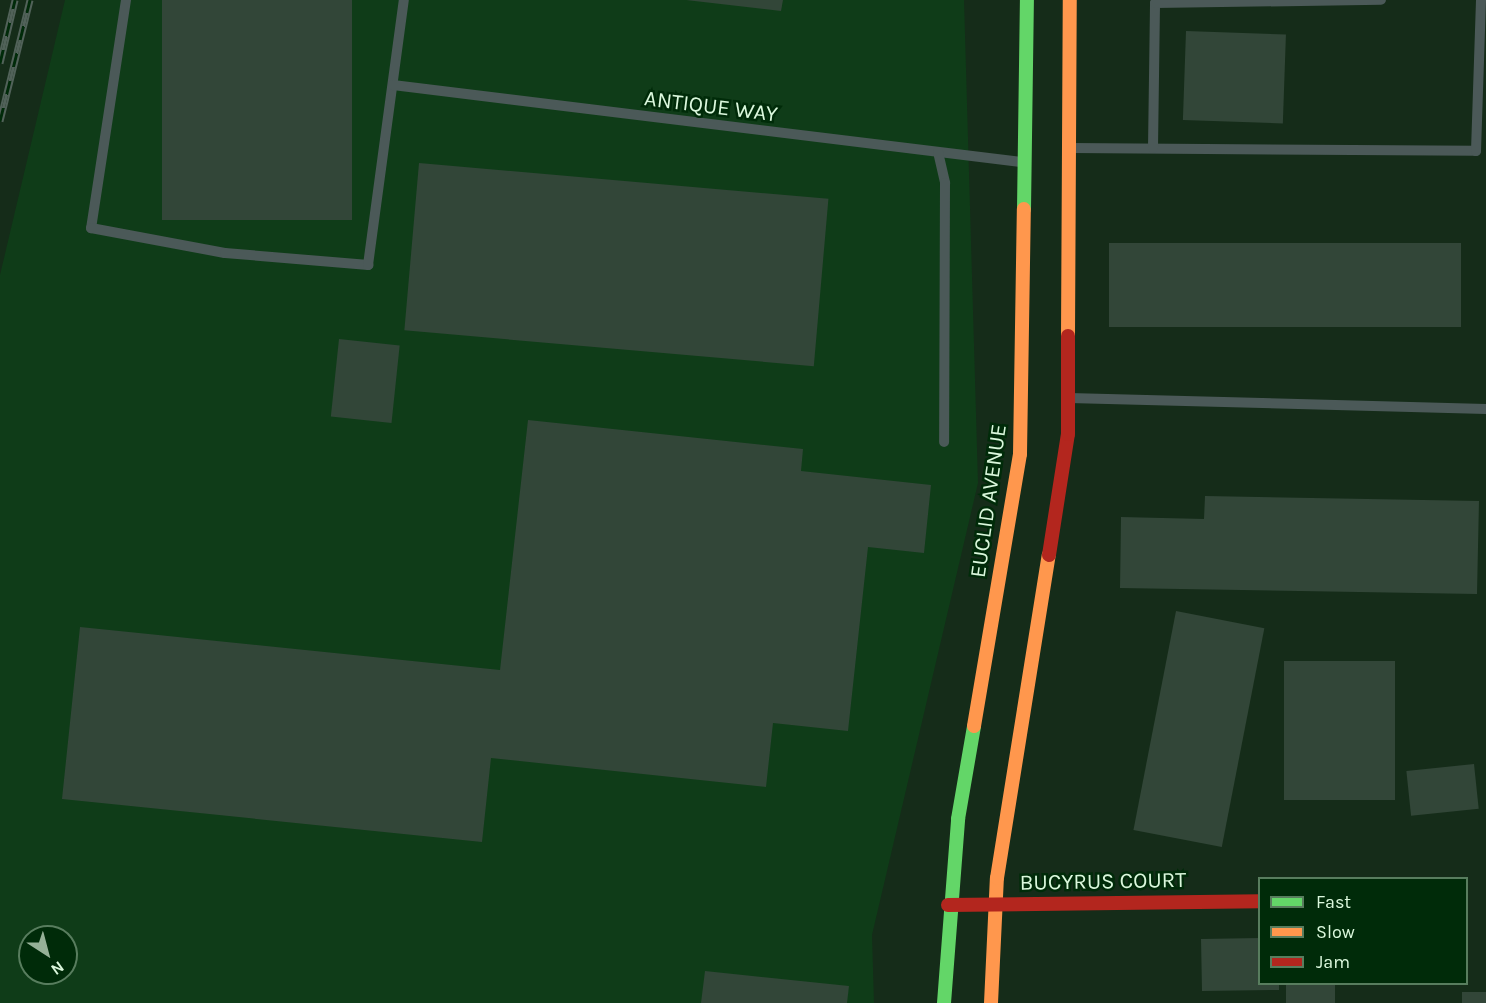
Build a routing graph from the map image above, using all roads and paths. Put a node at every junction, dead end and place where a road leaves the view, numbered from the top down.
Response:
1 (126, 0) edge
2 (404, 0) edge
3 (1027, 0) edge
4 (1070, 0) edge
5 (1381, 0) edge
6 (1481, 0) edge
7 (393, 85) junction
8 (1071, 148) junction
9 (1153, 148) junction
10 (938, 152) junction
11 (1024, 163) junction
12 (1069, 398) junction
13 (1486, 409) edge
14 (944, 442) dead end
15 (1258, 901) edge
16 (995, 904) junction
17 (948, 905) junction
18 (944, 1003) edge
19 (991, 1003) edge

1 - 7 lane
2 - 7 lane
3 - 11 main road, EUCLID AVENUE
4 - 8 main road
5 - 9 lane
6 - 9 lane
7 - 10 lane, ANTIQUE WAY
8 - 9 lane
8 - 12 main road
10 - 11 lane, ANTIQUE WAY
10 - 14 lane
11 - 17 main road, EUCLID AVENUE
12 - 13 lane
12 - 16 main road
15 - 16 main road, BUCYRUS COURT
16 - 17 main road, BUCYRUS COURT
16 - 19 main road
17 - 18 main road, EUCLID AVENUE

